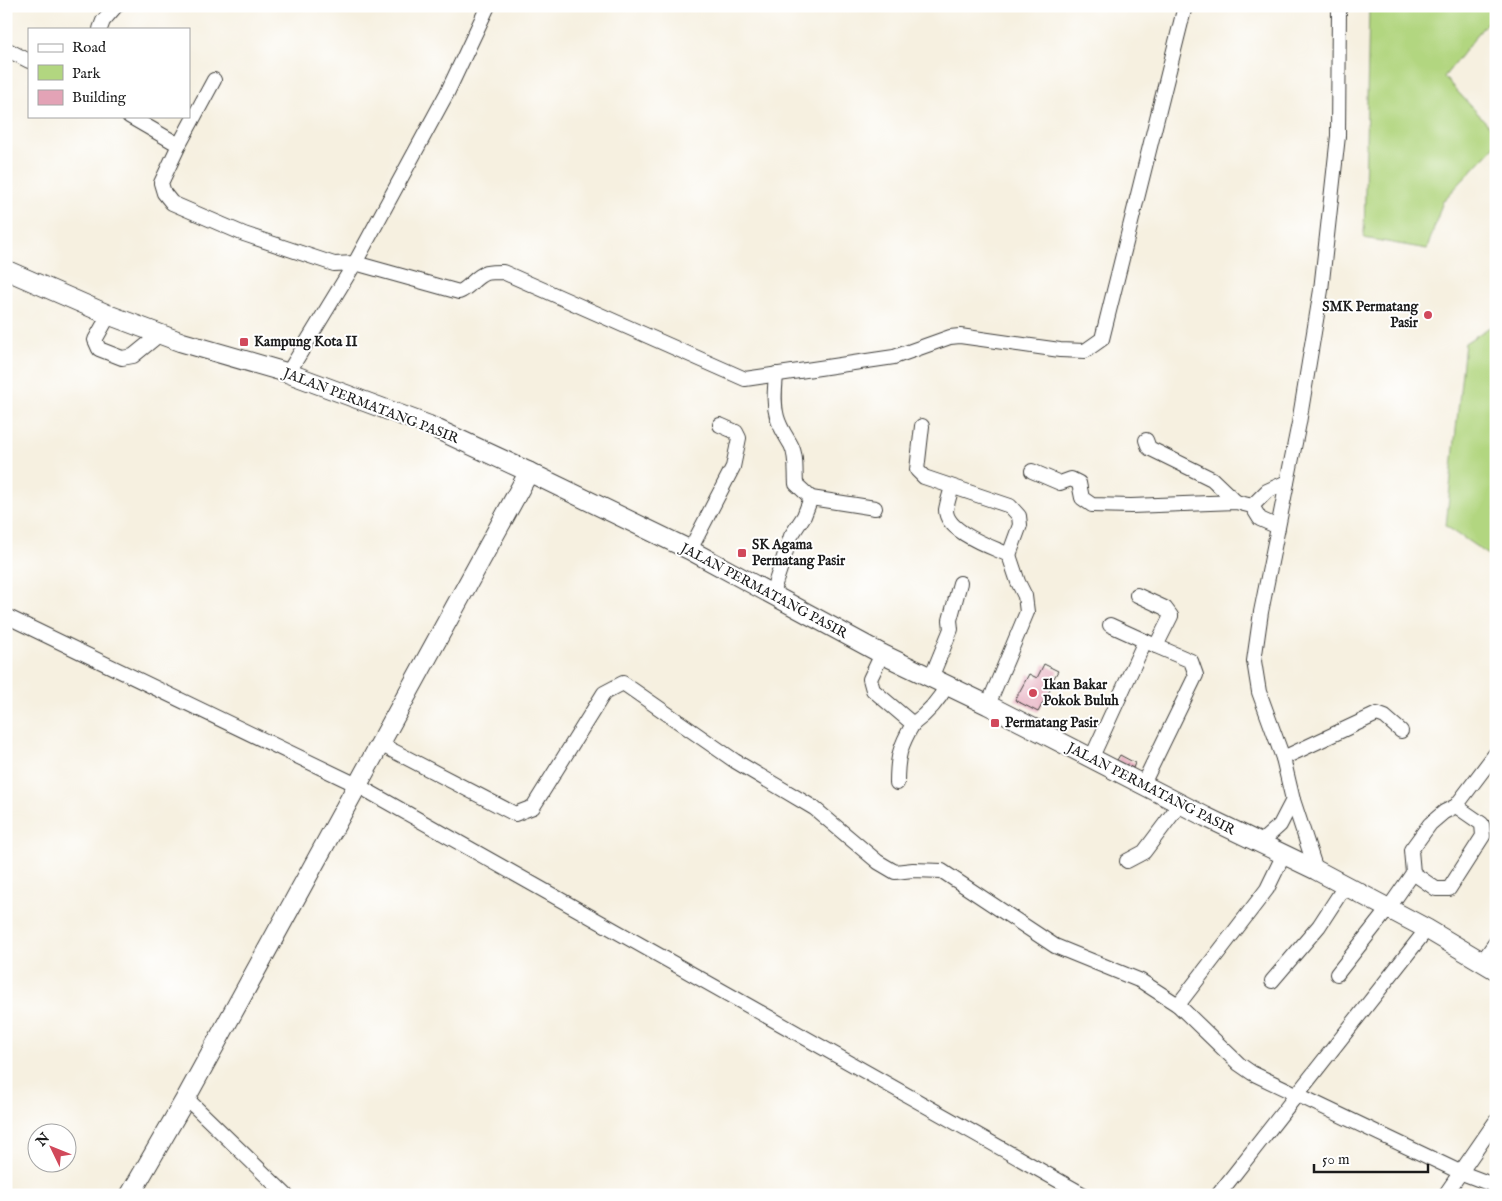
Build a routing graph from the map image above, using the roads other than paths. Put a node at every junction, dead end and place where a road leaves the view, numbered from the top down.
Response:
1 (116, 6) edge
2 (488, 6) edge
3 (1185, 6) edge
4 (1338, 6) edge
5 (100, 28) edge
6 (6, 49) edge
7 (28, 61) edge
8 (214, 80) dead end
9 (133, 118) edge
10 (179, 144) junction
11 (355, 263) junction
12 (6, 270) edge
13 (109, 315) junction
14 (160, 334) junction
15 (288, 373) junction
16 (776, 374) junction
17 (720, 425) dead end
18 (922, 426) dead end
19 (1146, 440) dead end
20 (1032, 471) dead end
21 (529, 472) junction
22 (1287, 482) junction
23 (952, 487) junction
24 (811, 498) junction
25 (1236, 502) junction
26 (1252, 506) junction
27 (875, 508) dead end
28 (1278, 527) junction
29 (690, 550) junction
30 (1009, 555) junction
31 (960, 583) dead end
32 (772, 593) junction
33 (1137, 595) dead end
34 (6, 616) edge
35 (1110, 625) dead end
36 (1151, 643) junction
37 (882, 654) junction
38 (939, 682) junction
39 (988, 705) junction
40 (913, 724) junction
41 (1401, 731) dead end
42 (380, 744) junction
43 (1496, 753) edge
44 (1283, 758) junction
45 (1091, 759) junction
46 (897, 782) dead end
47 (1143, 784) junction
48 (357, 785) junction
49 (1293, 800) junction
50 (1180, 804) junction
51 (1456, 806) junction
52 (1260, 843) junction
53 (1284, 854) junction
54 (1127, 860) dead end
55 (1316, 870) junction
56 (1413, 873) junction
57 (1345, 886) junction
58 (1388, 909) junction
59 (1427, 930) junction
60 (1496, 942) edge
61 (1489, 966) edge
62 (1337, 974) dead end
63 (1272, 981) dead end
64 (1178, 1005) junction
65 (1298, 1094) junction
66 (186, 1098) junction
67 (1496, 1121) edge
68 (1462, 1173) junction
69 (1496, 1186) edge
70 (130, 1195) edge
71 (286, 1195) edge
72 (1084, 1195) edge
73 (1218, 1195) edge
74 (1445, 1195) edge

1 - 5 street
2 - 11 street
3 - 16 street
4 - 22 street
6 - 7 street
8 - 10 street
9 - 10 street
10 - 11 street
11 - 15 street
11 - 16 street
12 - 13 main road, JALAN PERMATANG PASIR
13 - 14 main road, JALAN PERMATANG PASIR
13 - 14 street
14 - 15 main road, JALAN PERMATANG PASIR
15 - 21 main road, JALAN PERMATANG PASIR
16 - 24 street
17 - 29 street
18 - 23 street
19 - 25 street
20 - 25 street
21 - 29 main road, JALAN PERMATANG PASIR
21 - 42 main road
22 - 26 street
22 - 28 street
23 - 30 street
23 - 30 street
24 - 27 street
24 - 32 street
25 - 26 street
26 - 28 street
28 - 44 street
29 - 32 main road, JALAN PERMATANG PASIR
30 - 39 street
31 - 38 street
32 - 37 main road, JALAN PERMATANG PASIR
33 - 36 street
34 - 48 street
35 - 36 street
36 - 45 street
36 - 47 street
37 - 38 main road, JALAN PERMATANG PASIR
37 - 40 street
38 - 39 main road, JALAN PERMATANG PASIR
38 - 40 street
39 - 45 main road, JALAN PERMATANG PASIR
40 - 46 street
41 - 44 street
42 - 48 main road
42 - 64 street
43 - 51 street
44 - 49 street
45 - 47 main road, JALAN PERMATANG PASIR
47 - 50 main road, JALAN PERMATANG PASIR
48 - 66 main road
48 - 72 street
49 - 52 street
49 - 55 street
50 - 52 main road, JALAN PERMATANG PASIR
50 - 54 street
51 - 56 street
51 - 56 street
52 - 53 main road, JALAN PERMATANG PASIR
53 - 55 main road, JALAN PERMATANG PASIR
53 - 64 street
55 - 57 main road, JALAN PERMATANG PASIR
56 - 58 street
57 - 58 main road, JALAN PERMATANG PASIR
57 - 63 street
58 - 59 main road, JALAN PERMATANG PASIR
58 - 62 street
59 - 61 main road, JALAN PERMATANG PASIR
59 - 65 street
60 - 61 street
64 - 65 street
65 - 68 street
65 - 73 street
66 - 70 main road
66 - 71 street
67 - 68 street
68 - 69 street
68 - 74 street

